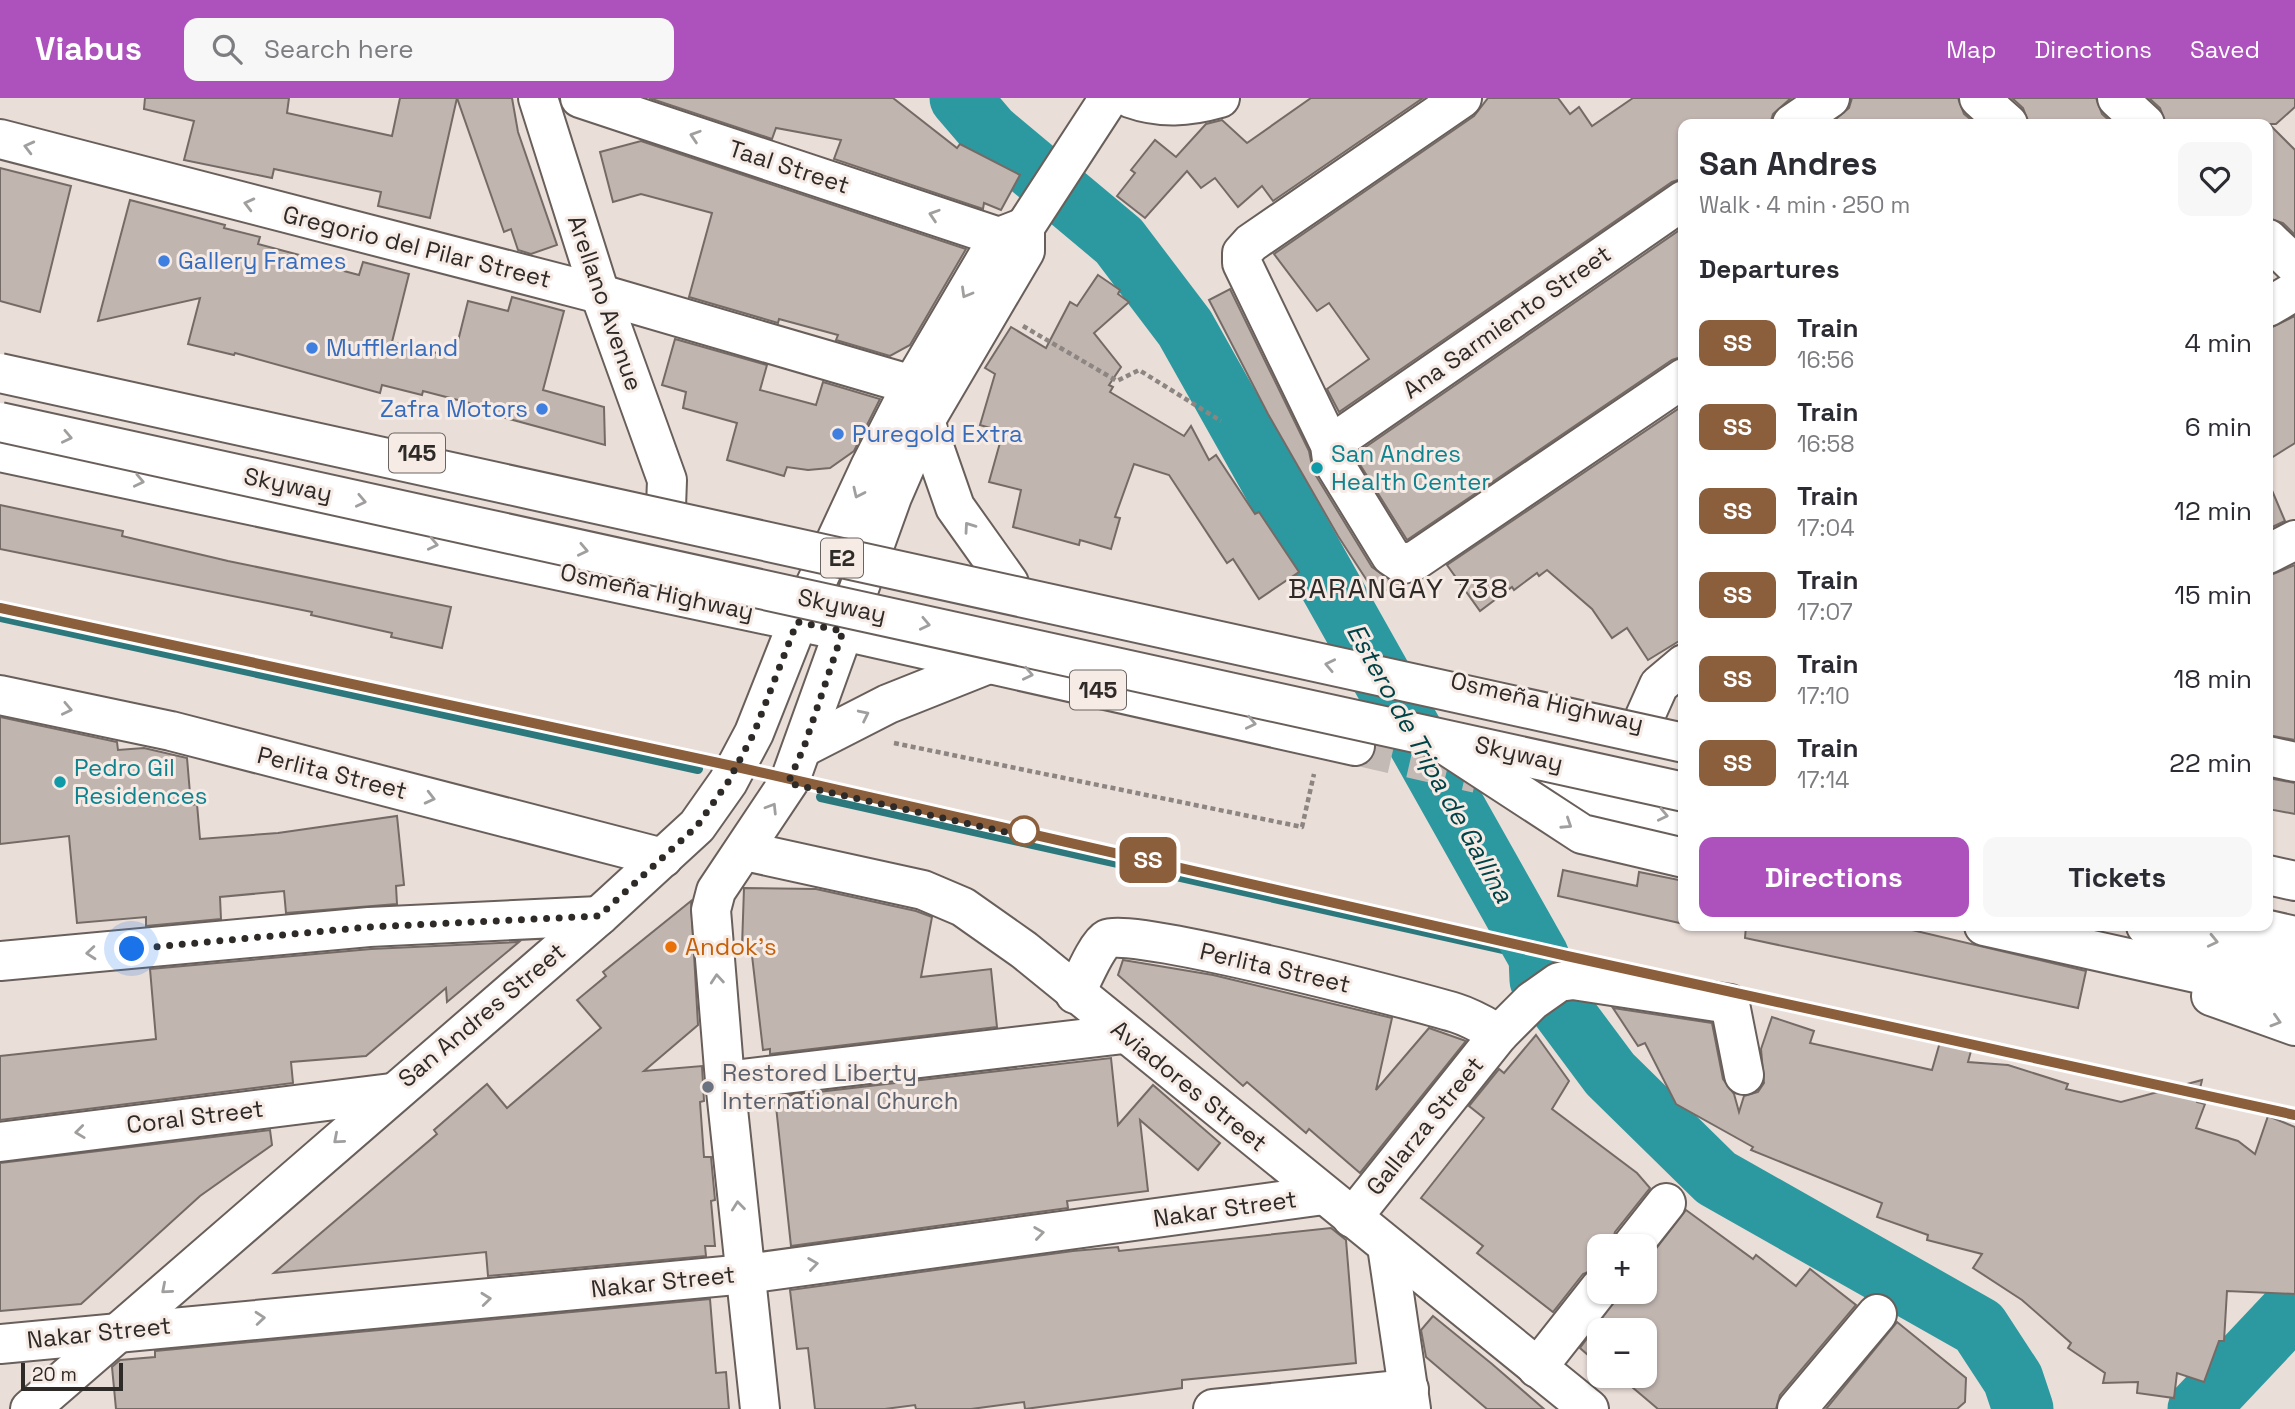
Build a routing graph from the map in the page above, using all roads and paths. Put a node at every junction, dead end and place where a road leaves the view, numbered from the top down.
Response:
1 (538, 98) edge
2 (580, 98) edge
3 (1108, 98) edge
4 (1130, 98) edge
5 (1220, 98) edge
6 (1462, 98) edge
7 (1830, 98) edge
8 (1979, 98) edge
9 (2117, 98) edge
10 (1799, 119) edge
11 (2002, 119) edge
12 (2140, 119) edge
13 (0, 139) edge
14 (1678, 204) edge
15 (1020, 225) junction
16 (2273, 245) edge
17 (2295, 265) edge
18 (2295, 291) edge
19 (600, 294) junction
20 (2273, 304) edge
21 (990, 307) junction
22 (0, 362) edge
23 (0, 373) edge
24 (1678, 383) edge
25 (912, 385) junction
26 (925, 421) junction
27 (1221, 421) dead end
28 (0, 422) edge
29 (1330, 445) junction
30 (0, 452) edge
31 (666, 507) junction
32 (2295, 540) edge
33 (834, 545) junction
34 (2273, 551) edge
35 (872, 552) junction
36 (1009, 583) junction
37 (797, 622) junction
38 (843, 631) junction
39 (1298, 645) dead end
40 (986, 665) junction
41 (1678, 669) edge
42 (1410, 671) dead end
43 (0, 695) edge
44 (1642, 723) junction
45 (1678, 732) edge
46 (1427, 733) junction
47 (886, 742) dead end
48 (1678, 742) edge
49 (1338, 743) joint
50 (804, 747) junction
51 (2273, 757) edge
52 (2295, 762) edge
53 (1477, 774) tunnel mouth
54 (788, 783) junction
55 (1678, 791) edge
56 (1678, 818) edge
57 (745, 851) junction
58 (1678, 857) edge
59 (663, 858) junction
60 (2273, 858) edge
61 (2295, 863) edge
62 (1153, 865) dead end
63 (2273, 876) edge
64 (2295, 881) edge
65 (599, 916) junction
66 (2006, 931) edge
67 (2167, 931) edge
68 (2273, 931) edge
69 (2295, 936) edge
70 (2098, 951) junction
71 (0, 961) edge
72 (2295, 961) edge
73 (1075, 994) junction
74 (2295, 995) edge
75 (2295, 1026) edge
76 (1124, 1034) junction
77 (1499, 1034) junction
78 (1744, 1075) dead end
79 (725, 1081) junction
80 (391, 1093) junction
81 (0, 1142) edge
82 (1666, 1203) dead end
83 (1338, 1207) junction
84 (1641, 1234) edge
85 (1387, 1246) junction
86 (746, 1274) junction
87 (1587, 1304) edge
88 (1877, 1314) dead end
89 (118, 1330) junction
90 (0, 1343) edge
91 (1537, 1367) junction
92 (1410, 1399) edge
93 (30, 1409) edge
94 (760, 1409) edge
95 (1213, 1409) edge
96 (1588, 1409) edge
97 (1797, 1409) edge

1 - 19 main road, Arellano Avenue
15 -> 2 main road, Taal Street
3 - 15 main road, San Andres Street
4 - 5 main road
6 - 29 main road
7 - 10 main road
8 - 11 main road
9 - 12 main road
19 -> 13 main road, Gregorio del Pilar Street
14 - 29 main road, Ana Sarmiento Street
15 - 21 main road, San Andres Street
15 -> 25 main road, San Andres Street
16 - 17 main road
18 - 20 main road
19 - 25 main road, Gregorio del Pilar Street
19 - 31 main road, Arellano Avenue
21 - 26 main road, San Andres Street
21 - 27 path
22 - 31 main road, 145
48 -> 23 main road, Skyway / E2, bridge
24 - 29 main road
25 -> 33 main road, San Andres Street
26 - 35 main road, San Andres Street
36 -> 26 main road
28 -> 46 main road, Skyway / E2, bridge
30 -> 37 main road, Osmeña Highway / 145
31 - 33 main road, 145
32 - 34 main road
33 - 35 main road, 145
33 - 37 main road, San Andres Street
35 - 36 main road, 145
35 - 38 main road, San Andres Street
36 - 39 main road, 145
37 - 38 main road, Osmeña Highway / 145
37 - 59 main road, San Andres Street
38 - 40 main road, Osmeña Highway / 145
38 - 50 main road, San Andres Street
40 -> 49 main road, Osmeña Highway / 145
50 -> 40 main road
41 - 44 main road
42 - 44 main road, Osmeña Highway
43 -> 59 main road, Perlita Street
44 - 45 main road, Osmeña Highway
46 - 55 main road, Skyway / E2, bridge
46 -> 58 main road, bridge
47 - 49 path
50 - 54 main road, San Andres Street
51 - 52 main road
53 -> 56 main road
57 -> 54 main road, San Andres Street
54 - 62 path
57 - 73 main road, Aviadores Street
79 -> 57 main road, San Andres Street
59 - 65 main road, San Andres Street
60 - 61 main road
63 - 64 main road
65 -> 71 main road
65 - 80 main road, San Andres Street
66 - 70 main road
67 -> 72 main road
68 - 69 main road
70 - 74 main road
70 -> 75 main road
73 - 76 main road, Aviadores Street
73 - 77 main road, Perlita Street
76 - 79 main road
76 - 83 main road, Aviadores Street
77 - 78 main road, Gallarza Street
77 - 83 main road, Gallarza Street
86 -> 79 main road, San Andres Street
80 -> 81 main road, Coral Street
80 -> 89 main road, San Andres Street
82 - 84 main road
83 - 85 main road, Aviadores Street
86 -> 83 main road, Nakar Street
85 - 91 main road, Aviadores Street
85 - 92 main road
89 -> 86 main road, Nakar Street
86 - 94 main road, San Andres Street
87 - 91 main road
88 - 97 main road
89 - 90 main road, Nakar Street
89 - 93 main road, San Andres Street
91 - 96 main road, Aviadores Street
92 - 95 main road

